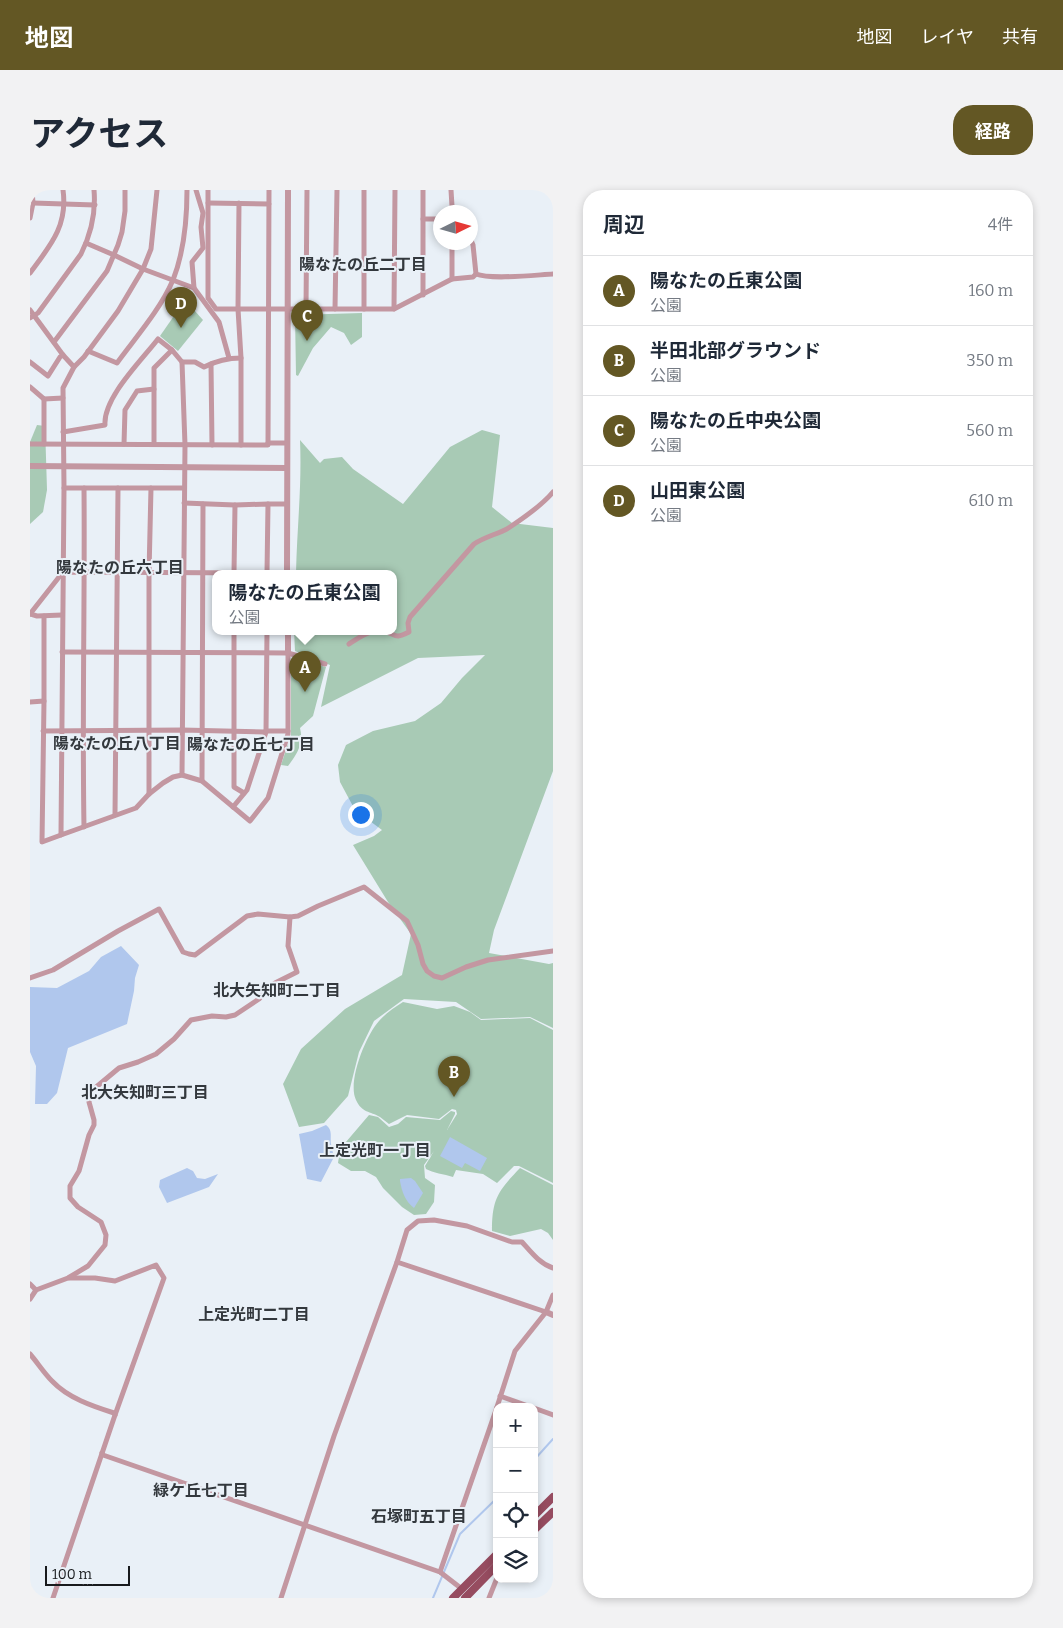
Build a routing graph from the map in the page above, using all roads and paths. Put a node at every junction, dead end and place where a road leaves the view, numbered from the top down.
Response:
1 (32, 190) edge
2 (63, 190) edge
3 (94, 190) edge
4 (125, 190) edge
5 (157, 190) edge
6 (187, 190) edge
7 (196, 190) edge
8 (208, 190) edge
9 (269, 190) edge
10 (288, 190) edge
11 (307, 190) edge
12 (337, 190) edge
13 (364, 190) edge
14 (395, 190) edge
15 (423, 190) edge
16 (451, 190) edge
17 (34, 203) junction
18 (208, 203) junction
19 (239, 203) junction
20 (64, 204) junction
21 (269, 204) junction
22 (95, 205) junction
23 (452, 205) edge
24 (30, 218) edge
25 (423, 219) junction
26 (433, 219) edge
27 (86, 243) junction
28 (452, 250) edge
29 (474, 250) edge
30 (114, 255) junction
31 (143, 269) junction
32 (30, 273) edge
33 (476, 274) junction
34 (553, 274) edge
35 (452, 278) junction
36 (172, 280) junction
37 (194, 288) junction
38 (423, 295) junction
39 (238, 308) junction
40 (287, 308) junction
41 (268, 309) junction
42 (306, 309) junction
43 (335, 309) junction
44 (364, 309) junction
45 (394, 309) junction
46 (31, 314) edge
47 (54, 342) junction
48 (172, 350) junction
49 (88, 351) junction
50 (63, 355) junction
51 (229, 358) junction
52 (241, 358) junction
53 (30, 362) edge
54 (182, 362) junction
55 (211, 364) junction
56 (74, 367) junction
57 (30, 389) edge
58 (154, 389) junction
59 (63, 398) junction
60 (44, 399) junction
61 (63, 432) junction
62 (268, 443) junction
63 (287, 443) junction
64 (30, 444) edge
65 (44, 444) junction
66 (63, 444) junction
67 (124, 444) junction
68 (154, 444) junction
69 (185, 444) junction
70 (212, 445) junction
71 (241, 445) junction
72 (30, 466) edge
73 (64, 466) junction
74 (185, 467) junction
75 (287, 468) junction
76 (64, 488) junction
77 (84, 488) junction
78 (118, 488) junction
79 (151, 488) junction
80 (184, 488) junction
81 (553, 492) edge
82 (184, 503) junction
83 (202, 504) junction
84 (268, 504) junction
85 (287, 504) junction
86 (235, 505) junction
87 (234, 570) edge
88 (267, 570) edge
89 (287, 570) edge
90 (63, 572) junction
91 (85, 572) junction
92 (117, 572) junction
93 (149, 573) junction
94 (183, 573) junction
95 (203, 573) junction
96 (212, 573) edge
97 (30, 614) edge
98 (62, 615) junction
99 (44, 616) junction
100 (234, 635) edge
101 (267, 635) edge
102 (288, 635) edge
103 (363, 635) edge
104 (390, 635) edge
105 (349, 644) dead end
106 (62, 652) junction
107 (85, 652) junction
108 (267, 652) junction
109 (117, 653) junction
110 (149, 653) junction
111 (182, 653) junction
112 (202, 653) junction
113 (288, 653) junction
114 (235, 654) junction
115 (324, 664) dead end
116 (44, 701) junction
117 (30, 702) edge
118 (61, 730) junction
119 (82, 730) junction
120 (115, 730) junction
121 (148, 730) junction
122 (182, 730) junction
123 (202, 730) junction
124 (288, 730) junction
125 (43, 731) junction
126 (234, 731) junction
127 (266, 731) junction
128 (182, 775) junction
129 (202, 781) junction
130 (244, 793) junction
131 (149, 794) junction
132 (233, 807) junction
133 (115, 815) junction
134 (84, 827) junction
135 (61, 835) junction
136 (290, 917) junction
137 (553, 951) edge
138 (30, 978) edge
139 (397, 1262) junction
140 (553, 1268) edge
141 (68, 1278) junction
142 (30, 1284) edge
143 (36, 1290) junction
144 (553, 1295) edge
145 (30, 1299) edge
146 (550, 1313) edge
147 (30, 1354) edge
148 (500, 1396) junction
149 (498, 1403) edge
150 (520, 1403) edge
151 (538, 1409) edge
152 (553, 1414) edge
153 (115, 1415) junction
154 (493, 1419) edge
155 (102, 1453) junction
156 (553, 1497) edge
157 (538, 1512) edge
158 (553, 1512) edge
159 (304, 1525) junction
160 (538, 1526) edge
161 (493, 1558) edge
162 (493, 1570) edge
163 (440, 1572) junction
164 (495, 1583) edge
165 (462, 1589) junction
166 (468, 1597) edge
167 (53, 1598) edge
168 (281, 1598) edge
169 (453, 1598) edge
170 (489, 1598) edge

1 - 17 street
2 - 20 street
3 - 22 street
4 - 30 street
5 - 31 street
6 - 36 street
7 - 37 street
8 - 18 street
9 - 21 street
10 - 40 street
11 - 42 street
12 - 43 street
13 - 44 street
14 - 45 street
15 - 25 street
16 - 23 street
17 - 20 street
17 - 24 street
18 - 19 street
18 - 39 street
19 - 21 street
19 - 39 street
20 - 22 street
20 - 32 street
21 - 41 street
22 - 27 street
25 - 26 street
25 - 38 street
27 - 30 street
27 - 46 street
28 - 35 street
29 - 33 street
30 - 31 street
30 - 47 street
31 - 36 street
31 - 49 street
33 - 34 street
33 - 35 street
35 - 38 street
36 - 37 street
36 - 49 street
37 - 51 street
38 - 45 street
39 - 41 street
39 - 52 street
40 - 41 street
40 - 42 street
40 - 63 street
41 - 62 street
42 - 43 street
43 - 44 street
44 - 45 street
46 - 47 street
47 - 50 street
48 - 54 street
48 - 58 street
48 - 61 street
49 - 56 street
50 - 53 street
50 - 56 street
51 - 52 street
51 - 55 street
52 - 71 street
54 - 55 street
54 - 69 street
55 - 70 street
56 - 59 street
57 - 60 street
58 - 67 street
58 - 68 street
59 - 60 street
59 - 61 street
60 - 65 street
61 - 66 street
62 - 63 street
62 - 71 street
63 - 75 street
64 - 65 street
65 - 66 street
66 - 67 street
66 - 73 street
67 - 68 street
68 - 69 street
69 - 70 street
69 - 74 street
70 - 71 street
72 - 73 street
73 - 74 street
73 - 76 street
74 - 75 street
74 - 80 street
75 - 85 street
76 - 77 street
76 - 90 street
77 - 78 street
77 - 91 street
78 - 79 street
78 - 92 street
79 - 80 street
79 - 93 street
80 - 82 street
81 - 104 street
82 - 83 street
82 - 94 street
83 - 86 street
83 - 95 street
84 - 85 street
84 - 86 street
84 - 88 street
85 - 89 street
86 - 87 street
90 - 91 street
90 - 97 street
90 - 98 street
91 - 92 street
91 - 107 street
92 - 93 street
92 - 109 street
93 - 94 street
93 - 110 street
94 - 95 street
94 - 111 street
95 - 96 street
95 - 112 street
97 - 99 street
98 - 99 street
98 - 106 street
99 - 116 street
100 - 114 street
101 - 108 street
102 - 113 street
103 - 105 street
106 - 107 street
106 - 118 street
107 - 109 street
107 - 119 street
108 - 113 street
108 - 114 street
108 - 127 street
109 - 110 street
109 - 120 street
110 - 111 street
110 - 121 street
111 - 112 street
111 - 122 street
112 - 114 street
112 - 123 street
113 - 115 street
113 - 124 street
114 - 126 street
116 - 117 street
116 - 125 street
118 - 119 street
118 - 125 street
118 - 135 street
119 - 120 street
119 - 134 street
120 - 121 street
120 - 133 street
121 - 122 street
121 - 131 street
122 - 123 street
122 - 128 street
123 - 126 street
123 - 129 street
124 - 127 street
124 - 132 street
125 - 135 street
126 - 127 street
126 - 130 street
127 - 130 street
128 - 129 street
128 - 131 street
129 - 132 street
130 - 132 street
131 - 133 street
133 - 134 street
134 - 135 street
136 - 137 street
136 - 138 street
136 - 141 street
139 - 140 street
139 - 146 street
139 - 159 street
141 - 143 street
141 - 153 street
142 - 143 street
143 - 145 street
144 - 146 street
146 - 148 street
147 - 153 street
148 - 149 street
148 - 150 street
151 - 152 street
153 - 155 street
154 - 163 street
155 - 159 street
155 - 167 street
156 - 157 main road
158 - 160 main road
159 - 163 street
159 - 168 street
161 - 165 main road
162 - 166 main road
163 - 165 street
164 - 170 street
165 - 166 street
165 - 169 main road

